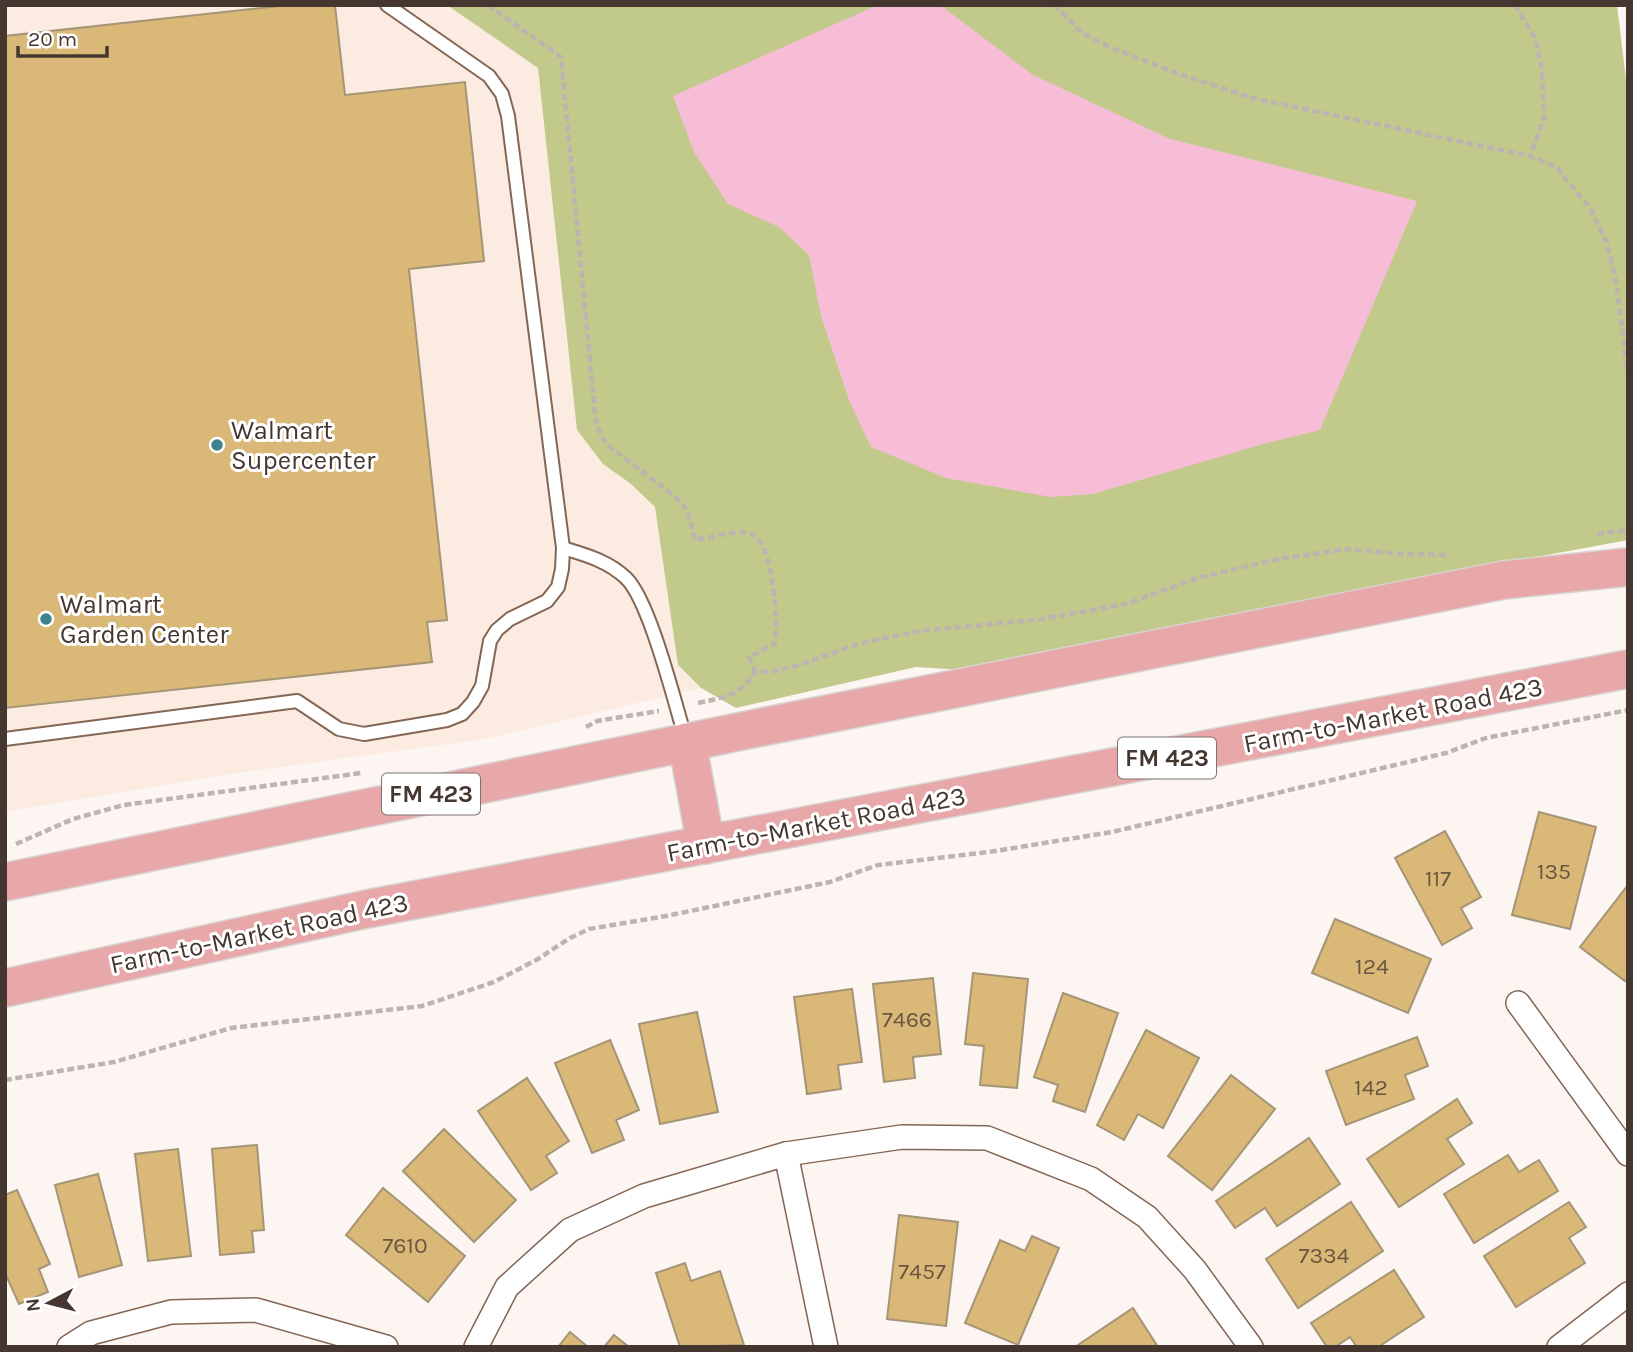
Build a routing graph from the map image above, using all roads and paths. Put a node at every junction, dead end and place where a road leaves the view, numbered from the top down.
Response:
1 (387, 5) edge
2 (488, 5) edge
3 (1054, 5) edge
4 (1514, 5) edge
5 (1530, 156) junction
6 (1628, 375) edge
7 (1628, 530) edge
8 (1587, 536) dead end
9 (563, 548) junction
10 (1463, 553) dead end
11 (1628, 567) edge
12 (1628, 669) edge
13 (755, 672) junction
14 (1628, 710) edge
15 (682, 725) junction
16 (576, 732) dead end
17 (5, 739) edge
18 (371, 772) dead end
19 (706, 845) junction
20 (5, 849) edge
21 (5, 882) edge
22 (5, 988) edge
23 (1518, 1003) dead end
24 (5, 1080) edge
25 (786, 1154) junction
26 (1628, 1154) edge
27 (1628, 1294) edge
28 (69, 1347) edge
29 (386, 1347) edge
30 (476, 1347) edge
31 (826, 1347) edge
32 (1251, 1347) edge
33 (1559, 1347) edge

1 - 9 lane
2 - 13 path
3 - 5 path
4 - 5 path
5 - 6 path
7 - 8 path
9 - 15 lane
9 - 17 lane
10 - 13 path
11 - 15 main road, FM 423
12 - 19 main road, Farm-to-Market Road 423 / FM 423
13 - 15 path
14 - 24 path
15 - 16 path
15 - 19 main road
15 - 21 main road, FM 423
18 - 20 path
19 - 22 main road, Farm-to-Market Road 423 / FM 423
23 - 26 street
25 - 30 street
25 - 31 street
25 - 32 street
27 - 33 street
28 - 29 street

